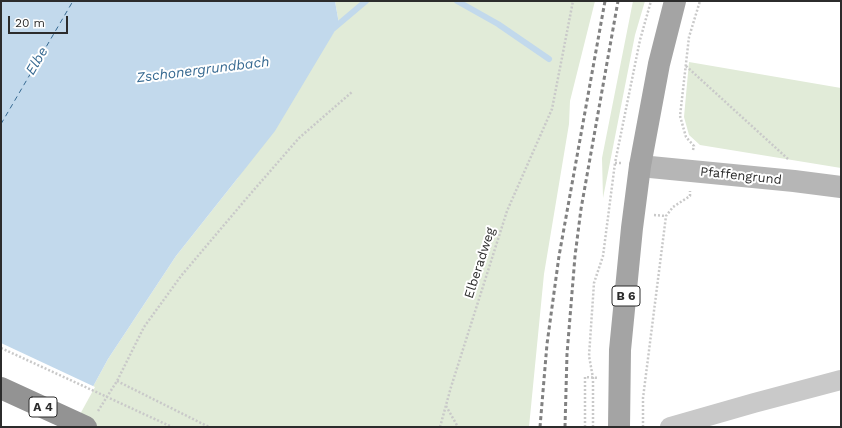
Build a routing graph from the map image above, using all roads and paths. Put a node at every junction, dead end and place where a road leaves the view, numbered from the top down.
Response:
1 (573, 1) edge
2 (675, 1) edge
3 (700, 1) edge
4 (686, 66) junction
5 (352, 92) dead end
6 (694, 146) dead end
7 (615, 162) dead end
8 (640, 166) junction
9 (691, 171) junction
10 (794, 181) junction
11 (841, 187) edge
12 (1, 348) edge
13 (585, 377) dead end
14 (841, 380) edge
15 (117, 381) junction
16 (1, 388) edge
17 (446, 406) junction
18 (91, 420) edge
19 (172, 427) edge
20 (209, 427) edge
21 (440, 427) edge
22 (458, 427) edge
23 (585, 427) edge
24 (593, 427) edge
25 (619, 427) edge
26 (643, 427) edge
27 (670, 427) edge

1 - 17 path, Elberadweg
2 - 8 main road, B 6
3 - 4 path
4 - 6 path
4 - 10 path
5 - 15 path
7 - 24 path
8 - 9 street, Pfaffengrund
8 - 25 main road, B 6
9 - 10 street, Pfaffengrund
9 - 26 path
10 - 11 street, Pfaffengrund
12 - 19 path
13 - 23 path
14 - 27 street
15 - 18 path
15 - 20 path
16 - 18 highway, A 4
17 - 21 path, Elberadweg
17 - 22 path

